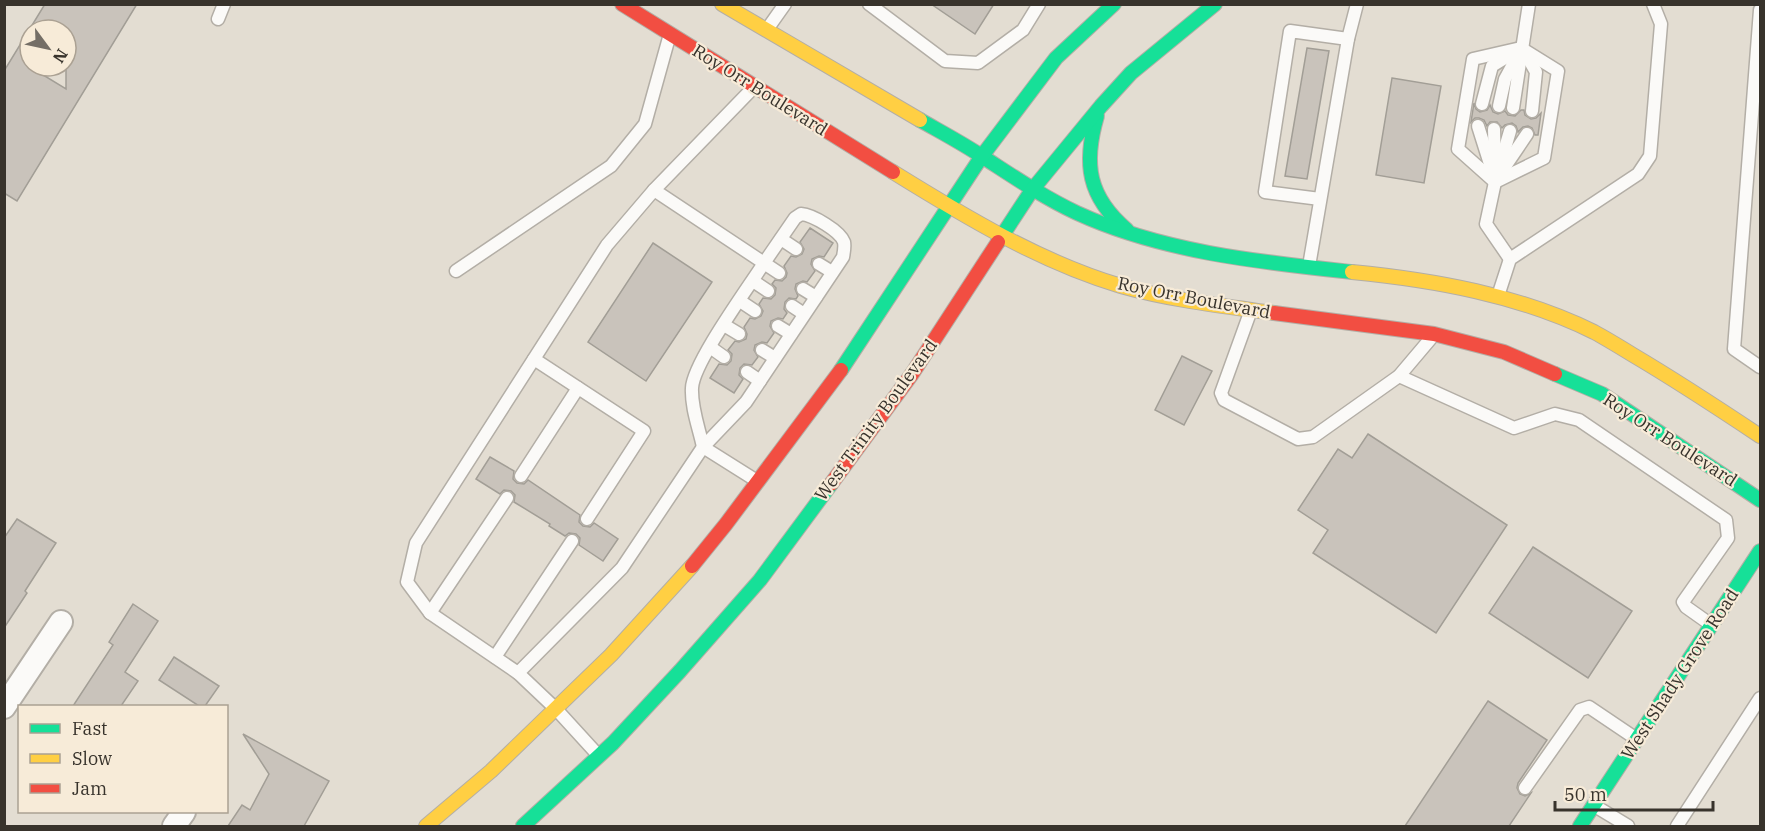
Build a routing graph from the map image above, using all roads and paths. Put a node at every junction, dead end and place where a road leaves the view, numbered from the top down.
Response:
1 (224, 4) edge
2 (622, 4) edge
3 (722, 4) edge
4 (784, 4) edge
5 (870, 4) edge
6 (1039, 4) edge
7 (1114, 4) edge
8 (1215, 4) edge
9 (1357, 4) edge
10 (1529, 4) edge
11 (1653, 4) edge
12 (1761, 10) edge
13 (218, 19) dead end
14 (766, 31) junction
15 (670, 33) junction
16 (1348, 39) junction
17 (1521, 48) junction
18 (754, 86) junction
19 (1482, 104) dead end
20 (1101, 106) junction
21 (1499, 106) dead end
22 (1513, 108) dead end
23 (1532, 111) dead end
24 (1478, 126) dead end
25 (1494, 129) dead end
26 (1510, 131) dead end
27 (1527, 134) dead end
28 (982, 156) junction
29 (1495, 182) junction
30 (654, 190) junction
31 (1032, 190) junction
32 (1320, 199) junction
33 (948, 206) junction
34 (1004, 234) junction
35 (1130, 234) junction
36 (781, 239) junction
37 (796, 249) dead end
38 (1510, 259) junction
39 (764, 263) junction
40 (819, 264) dead end
41 (1308, 266) junction
42 (456, 271) dead end
43 (832, 272) junction
44 (779, 273) dead end
45 (753, 281) junction
46 (803, 289) dead end
47 (768, 291) dead end
48 (816, 297) junction
49 (1497, 297) junction
50 (740, 301) junction
51 (792, 306) dead end
52 (1251, 309) junction
53 (755, 311) dead end
54 (804, 314) junction
55 (724, 325) junction
56 (778, 326) dead end
57 (739, 334) dead end
58 (791, 334) junction
59 (1434, 334) junction
60 (710, 347) junction
61 (762, 350) dead end
62 (724, 357) dead end
63 (775, 358) junction
64 (534, 359) junction
65 (1761, 368) edge
66 (747, 372) dead end
67 (1399, 376) junction
68 (760, 381) junction
69 (578, 388) junction
70 (1761, 436) edge
71 (703, 447) junction
72 (521, 476) dead end
73 (758, 482) junction
74 (507, 498) dead end
75 (1761, 500) edge
76 (587, 519) dead end
77 (572, 541) dead end
78 (1761, 551) edge
79 (430, 613) junction
80 (61, 622) dead end
81 (1712, 625) junction
82 (495, 657) junction
83 (518, 673) junction
84 (1759, 705) edge
85 (4, 707) edge
86 (555, 709) junction
87 (1637, 739) junction
88 (599, 756) junction
89 (1525, 788) dead end
90 (1594, 805) junction
91 (183, 813) edge
92 (174, 826) edge
93 (426, 826) edge
94 (523, 826) edge
95 (1580, 826) edge
96 (1628, 826) edge
97 (1677, 826) edge

1 - 13 lane
2 - 15 main road, Roy Orr Boulevard
3 - 14 main road
4 - 14 lane
5 - 6 lane
7 - 28 main road
8 - 20 main road, West Trinity Boulevard
9 - 16 lane
10 - 17 lane
11 - 38 lane
12 - 65 lane
14 - 28 main road
15 - 18 main road, Roy Orr Boulevard
15 - 42 lane
16 - 32 lane
16 - 32 lane
17 - 19 lane
17 - 21 lane
17 - 22 lane
17 - 23 lane
17 - 29 lane
17 - 29 lane
18 - 30 lane
18 - 33 main road, Roy Orr Boulevard
20 - 31 main road, West Trinity Boulevard
20 - 35 main road
24 - 29 lane
25 - 29 lane
26 - 29 lane
27 - 29 lane
28 - 31 main road
28 - 33 main road
29 - 38 lane
30 - 39 lane
30 - 64 lane
31 - 34 main road, West Trinity Boulevard
31 - 35 main road
32 - 41 lane
33 - 34 main road, Roy Orr Boulevard
33 - 73 main road
34 - 52 main road, Roy Orr Boulevard
34 - 88 main road, West Trinity Boulevard
35 - 41 main road
36 - 37 lane
36 - 39 lane
36 - 43 lane
38 - 49 lane
39 - 44 lane
39 - 45 lane
40 - 43 lane
41 - 49 main road
43 - 48 lane
45 - 47 lane
45 - 50 lane
46 - 48 lane
48 - 54 lane
49 - 70 main road
50 - 53 lane
50 - 55 lane
51 - 54 lane
52 - 59 main road, Roy Orr Boulevard
52 - 67 lane
54 - 58 lane
55 - 57 lane
55 - 60 lane
56 - 58 lane
58 - 63 lane
59 - 67 lane
59 - 75 main road, Roy Orr Boulevard
60 - 62 lane
60 - 71 lane
61 - 63 lane
63 - 68 lane
64 - 69 lane
64 - 79 lane
66 - 68 lane
67 - 81 lane
68 - 71 lane
69 - 72 lane
69 - 76 lane
71 - 73 lane
71 - 83 lane
73 - 86 main road
74 - 79 lane
77 - 82 lane
78 - 81 main road, West Shady Grove Road
79 - 82 lane
80 - 85 street
81 - 87 main road, West Shady Grove Road
82 - 83 lane
83 - 86 lane
84 - 97 lane
86 - 88 lane
86 - 93 main road
87 - 89 lane
87 - 90 main road, West Shady Grove Road
88 - 94 main road, West Trinity Boulevard
90 - 95 main road, West Shady Grove Road
90 - 96 lane
91 - 92 street

